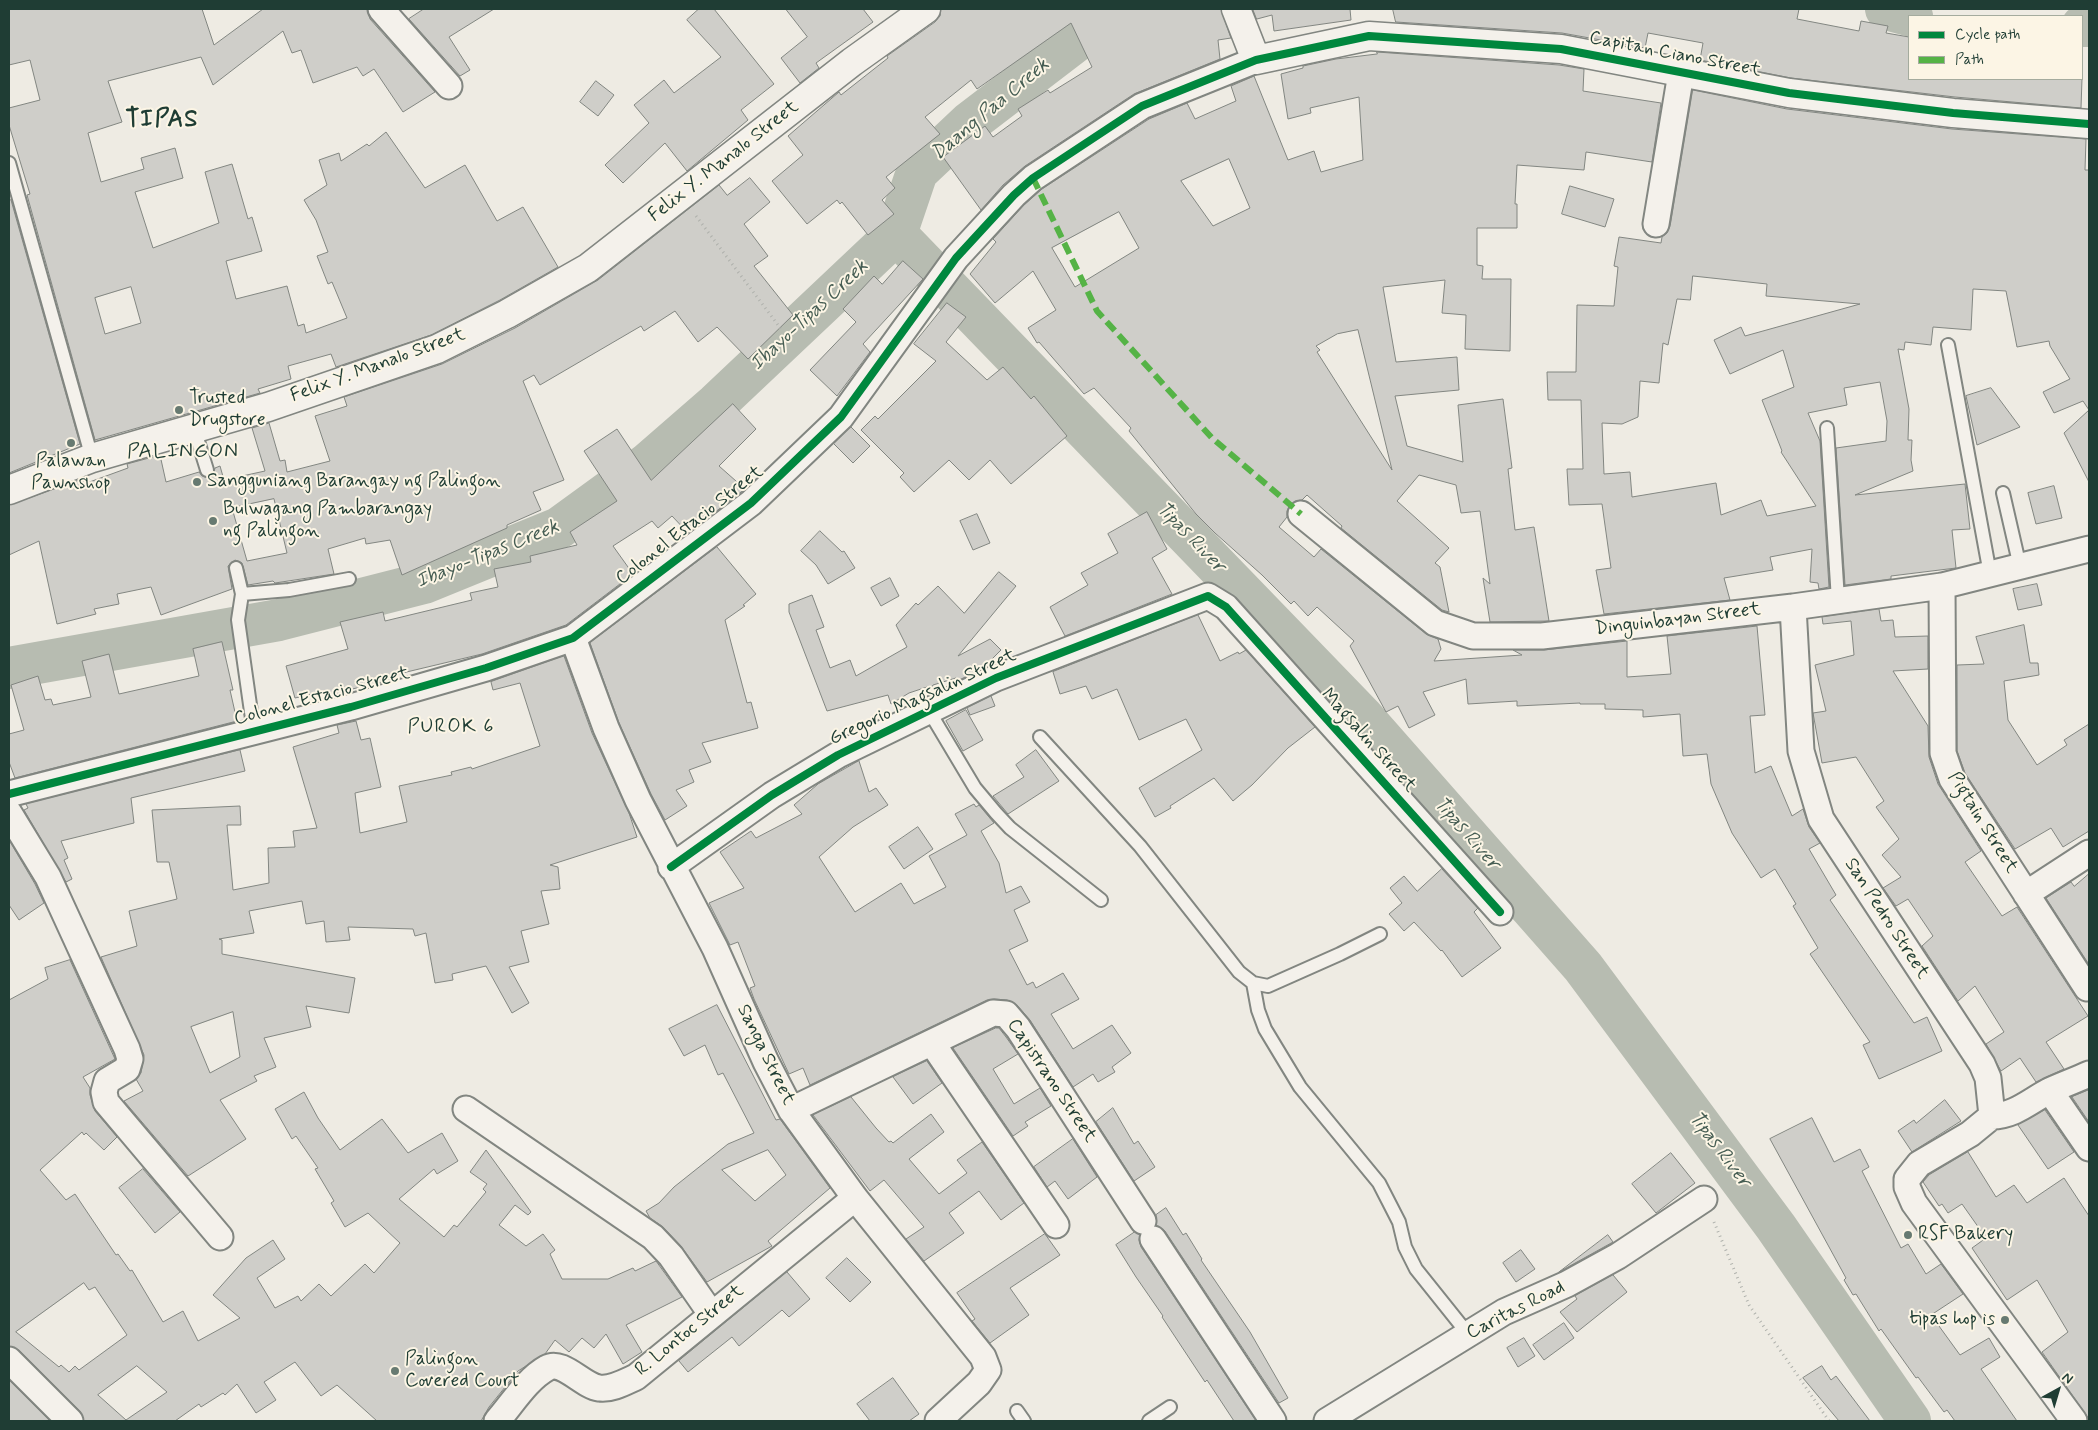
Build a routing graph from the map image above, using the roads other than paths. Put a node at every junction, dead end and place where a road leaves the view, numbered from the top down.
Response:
1 (381, 9) edge
2 (926, 9) edge
3 (1236, 9) edge
4 (1256, 60) junction
5 (1681, 72) junction
6 (449, 86) dead end
7 (2089, 124) edge
8 (9, 164) edge
9 (1656, 224) dead end
10 (1948, 345) dead end
11 (194, 428) junction
12 (1827, 428) dead end
13 (92, 458) junction
14 (207, 470) dead end
15 (9, 490) edge
16 (2003, 493) dead end
17 (1302, 514) dead end
18 (2089, 550) edge
19 (2020, 567) junction
20 (236, 568) dead end
21 (1990, 574) junction
22 (349, 579) dead end
23 (1942, 586) junction
24 (242, 594) junction
25 (1208, 596) joint
26 (1838, 600) junction
27 (1794, 606) junction
28 (573, 638) junction
29 (929, 711) junction
30 (254, 733) junction
31 (1040, 737) dead end
32 (9, 794) edge
33 (9, 813) edge
34 (2089, 853) edge
35 (671, 867) junction
36 (2026, 894) junction
37 (1101, 900) dead end
38 (1500, 912) dead end
39 (1380, 934) dead end
40 (1252, 983) junction
41 (2086, 988) dead end
42 (932, 1043) junction
43 (2089, 1074) edge
44 (2050, 1091) junction
45 (466, 1109) dead end
46 (791, 1110) junction
47 (1992, 1116) junction
48 (2089, 1148) edge
49 (855, 1198) junction
50 (1704, 1199) road end
51 (1056, 1225) dead end
52 (220, 1237) dead end
53 (712, 1315) junction
54 (1468, 1334) junction
55 (9, 1360) edge
56 (1170, 1408) dead end
57 (1333, 1420) edge
58 (70, 1421) edge
59 (497, 1421) edge
60 (938, 1421) edge
61 (1149, 1421) edge
62 (1273, 1421) edge
63 (2074, 1421) edge

1 - 6 street
2 - 11 main road, Felix Y. Manalo Street
3 - 4 main road
4 - 5 main road, Capitan Ciano Street
4 - 28 street, Colonel Estacio Street
5 - 7 main road, Capitan Ciano Street
5 - 9 street
8 - 13 lane
10 - 21 lane
11 - 13 main road, Felix Y. Manalo Street
11 - 14 lane
12 - 26 lane
13 - 15 main road, Felix Y. Manalo Street
16 - 19 lane
17 - 27 street, Dinguinbayan Street
18 - 19 street, Dinguinbayan Street
19 - 21 street, Dinguinbayan Street
20 - 24 lane
21 - 23 street, Dinguinbayan Street
22 - 24 lane
23 - 26 street, Dinguinbayan Street
23 - 36 street, Pigtain Street
24 - 30 lane
25 - 29 street, Gregorio Magsalin Street
25 - 38 street, Magsalin Street
26 - 27 street, Dinguinbayan Street
27 - 47 street, San Pedro Street
28 - 30 street, Colonel Estacio Street
28 - 35 street, Sanga Street
29 - 35 street, Gregorio Magsalin Street
29 - 37 lane
30 - 32 street, Colonel Estacio Street
31 - 40 lane
33 - 52 street
34 - 36 street, Pigtain Street
35 - 46 street, Sanga Street
36 - 41 street
39 - 40 lane
40 - 54 lane
42 - 46 street, Capistrano Street
42 - 51 street
42 - 62 street, Capistrano Street
43 - 44 street
44 - 47 street
44 - 48 street
45 - 53 street
46 - 49 street, Sanga Street
47 - 63 street
49 - 53 street, R. Lontoc Street
49 - 60 street, Sanga Street
50 - 54 street, Caritas Road
53 - 59 street, R. Lontoc Street
54 - 57 street, Caritas Road
55 - 58 street
56 - 61 lane

